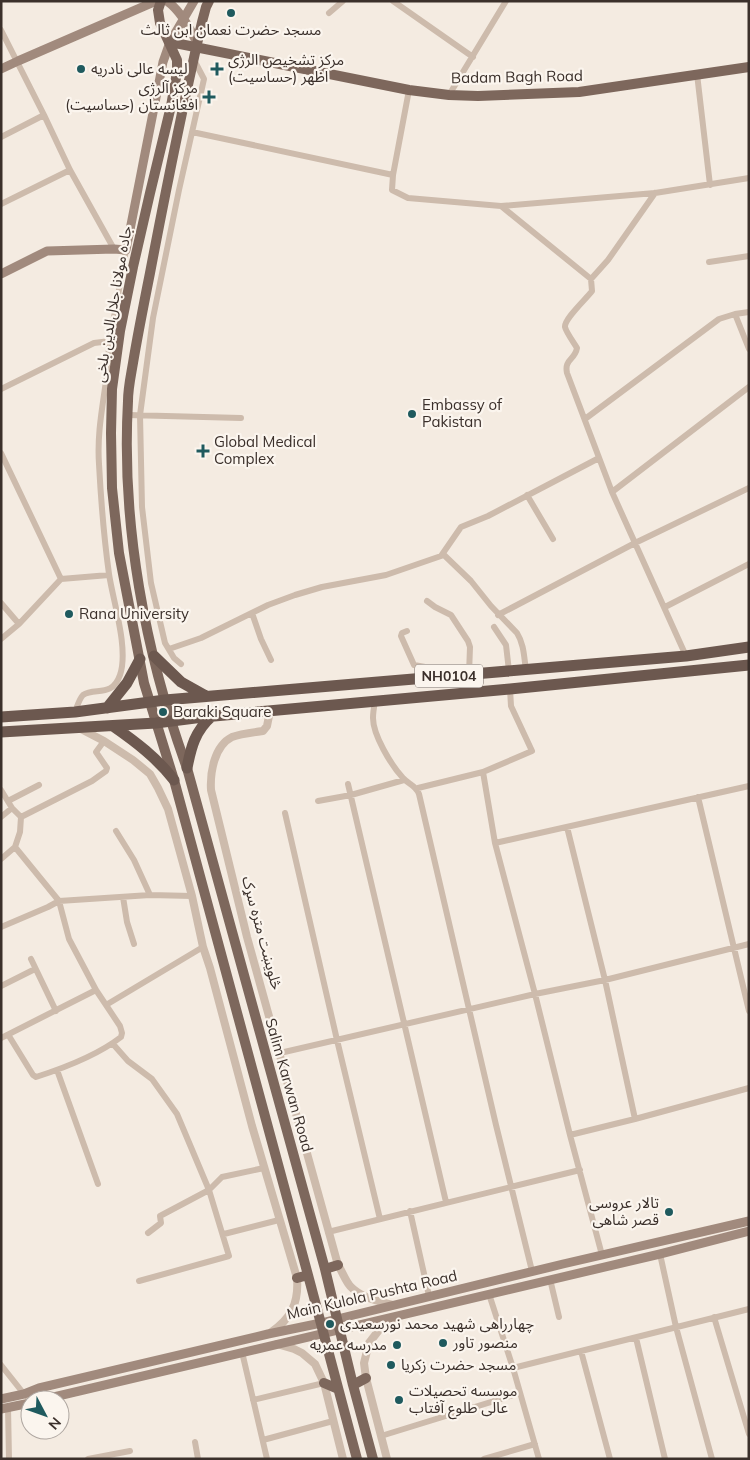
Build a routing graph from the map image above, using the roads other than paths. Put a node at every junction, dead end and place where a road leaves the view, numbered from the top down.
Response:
1 (156, 1) edge
2 (161, 1) edge
3 (167, 1) edge
4 (194, 1) edge
5 (209, 1) edge
6 (343, 1) edge
7 (393, 1) edge
8 (506, 1) edge
9 (330, 13) dead end
10 (184, 20) junction
11 (1, 30) edge
12 (170, 42) junction
13 (197, 45) junction
14 (473, 57) junction
15 (194, 60) junction
16 (18, 61) junction
17 (749, 67) edge
18 (1, 69) edge
19 (697, 74) junction
20 (409, 90) junction
21 (449, 95) junction
22 (44, 115) junction
23 (192, 132) junction
24 (1, 137) edge
25 (70, 170) junction
26 (393, 175) junction
27 (749, 178) edge
28 (710, 185) junction
29 (655, 193) junction
30 (1, 204) edge
31 (501, 206) junction
32 (114, 249) junction
33 (126, 250) junction
34 (749, 256) edge
35 (709, 262) dead end
36 (1, 274) edge
37 (591, 279) junction
38 (749, 312) edge
39 (735, 314) junction
40 (110, 341) junction
41 (749, 349) edge
42 (749, 387) edge
43 (1, 389) edge
44 (128, 414) junction
45 (140, 415) junction
46 (240, 418) dead end
47 (585, 419) junction
48 (1, 453) edge
49 (599, 458) junction
50 (749, 488) edge
51 (612, 492) junction
52 (527, 495) junction
53 (553, 539) dead end
54 (635, 543) junction
55 (443, 554) junction
56 (749, 564) edge
57 (109, 575) junction
58 (61, 579) junction
59 (427, 601) dead end
60 (1, 603) edge
61 (665, 608) junction
62 (252, 613) junction
63 (498, 615) junction
64 (19, 624) junction
65 (494, 628) dead end
66 (135, 631) junction
67 (407, 631) dead end
68 (120, 632) junction
69 (1, 639) edge
70 (749, 647) edge
71 (169, 650) junction
72 (154, 656) junction
73 (686, 656) junction
74 (140, 659) junction
75 (271, 660) dead end
76 (181, 664) dead end
77 (749, 665) edge
78 (526, 670) junction
79 (509, 671) junction
80 (469, 674) junction
81 (428, 678) junction
82 (510, 689) junction
83 (208, 697) junction
84 (165, 700) junction
85 (375, 702) junction
86 (150, 703) junction
87 (107, 708) junction
88 (270, 711) junction
89 (75, 712) junction
90 (212, 716) junction
91 (1, 717) edge
92 (172, 721) junction
93 (156, 723) junction
94 (113, 726) junction
95 (79, 728) junction
96 (1, 732) edge
97 (104, 741) junction
98 (187, 768) junction
99 (483, 772) junction
100 (174, 780) junction
101 (404, 780) junction
102 (348, 784) dead end
103 (39, 785) dead end
104 (749, 786) edge
105 (418, 788) junction
106 (1, 790) edge
107 (351, 795) junction
108 (698, 797) junction
109 (8, 801) junction
110 (318, 802) dead end
111 (12, 808) junction
112 (286, 813) dead end
113 (20, 817) junction
114 (1, 818) edge
115 (567, 827) junction
116 (116, 831) dead end
117 (495, 844) junction
118 (15, 847) junction
119 (1, 859) edge
120 (150, 895) junction
121 (192, 896) junction
122 (123, 897) junction
123 (59, 901) junction
124 (1, 927) edge
125 (134, 944) dead end
126 (749, 944) edge
127 (203, 946) junction
128 (733, 947) junction
129 (31, 959) dead end
130 (36, 969) junction
131 (605, 980) junction
132 (1, 986) edge
133 (96, 990) junction
134 (536, 994) junction
135 (106, 1005) junction
136 (469, 1009) junction
137 (56, 1011) junction
138 (749, 1011) edge
139 (404, 1024) junction
140 (9, 1036) junction
141 (1, 1038) edge
142 (337, 1040) junction
143 (113, 1044) junction
144 (280, 1054) junction
145 (57, 1070) junction
146 (749, 1088) edge
147 (634, 1119) junction
148 (570, 1135) junction
149 (264, 1168) junction
150 (580, 1170) junction
151 (98, 1184) dead end
152 (512, 1186) junction
153 (209, 1190) junction
154 (446, 1202) junction
155 (410, 1211) junction
156 (380, 1219) junction
157 (279, 1220) junction
158 (749, 1221) edge
159 (749, 1231) edge
160 (328, 1232) junction
161 (148, 1233) dead end
162 (224, 1234) junction
163 (660, 1254) junction
164 (602, 1255) junction
165 (338, 1265) junction
166 (325, 1269) junction
167 (532, 1271) junction
168 (308, 1275) junction
169 (297, 1278) junction
170 (550, 1280) junction
171 (139, 1281) dead end
172 (489, 1294) junction
173 (429, 1296) junction
174 (395, 1306) junction
175 (749, 1309) edge
176 (396, 1316) junction
177 (559, 1317) dead end
178 (714, 1318) junction
179 (338, 1324) junction
180 (676, 1327) junction
181 (322, 1328) junction
182 (268, 1334) junction
183 (636, 1338) junction
184 (277, 1344) junction
185 (581, 1351) junction
186 (242, 1352) junction
187 (1, 1365) edge
188 (513, 1368) junction
189 (366, 1378) junction
190 (324, 1383) junction
191 (353, 1384) junction
192 (338, 1389) junction
193 (21, 1390) edge
194 (34, 1390) edge
195 (70, 1393) edge
196 (520, 1393) junction
197 (20, 1395) edge
198 (1, 1399) edge
199 (253, 1400) junction
200 (20, 1404) edge
201 (5, 1408) edge
202 (333, 1422) junction
203 (749, 1434) edge
204 (381, 1436) junction
205 (263, 1440) junction
206 (196, 1442) dead end
207 (535, 1444) junction
208 (130, 1451) dead end
209 (10, 1459) edge
210 (88, 1459) edge
211 (198, 1459) edge
212 (266, 1459) edge
213 (343, 1459) edge
214 (357, 1459) edge
215 (373, 1459) edge
216 (387, 1459) edge
217 (484, 1459) edge
218 (539, 1459) edge
219 (610, 1459) edge
220 (665, 1459) edge
221 (712, 1459) edge

1 - 16 main road
2 - 12 main road, جاده مولانا جلال‌الدین بلخی
3 - 10 main road
4 - 10 main road
5 - 13 main road, جاده مولانا جلال‌الدین بلخی
6 - 9 street
7 - 14 street
8 - 14 street
10 - 12 main road
10 - 13 main road
11 - 16 street
12 - 13 main road, Badam Bagh Road
12 - 33 main road
12 - 66 main road, جاده مولانا جلال‌الدین بلخی
13 - 15 main road, جاده مولانا جلال‌الدین بلخی
13 - 20 main road, Badam Bagh Road
14 - 21 street
15 - 23 street
15 - 44 main road, جاده مولانا جلال‌الدین بلخی
16 - 18 main road
16 - 22 street
17 - 19 main road, Badam Bagh Road
19 - 21 main road, Badam Bagh Road
19 - 28 street
20 - 21 main road, Badam Bagh Road
20 - 26 street
22 - 24 street
22 - 25 street
23 - 26 street
23 - 45 street
25 - 30 street
25 - 32 street
26 - 31 street
27 - 28 street
28 - 29 street
29 - 31 street
29 - 37 street
31 - 37 street
32 - 33 main road
32 - 36 main road
33 - 40 street
34 - 35 street
37 - 47 street
38 - 39 street
39 - 41 street
39 - 47 street
40 - 43 street
40 - 57 street
42 - 51 street
44 - 45 street
44 - 72 main road, جاده مولانا جلال‌الدین بلخی
45 - 46 street
45 - 71 street
47 - 49 street
48 - 58 street
49 - 51 street
49 - 52 street
50 - 54 street
51 - 54 street
52 - 53 street
52 - 55 street
54 - 61 street
54 - 63 street
55 - 62 street
55 - 63 street
56 - 61 street
57 - 58 street
57 - 68 street
58 - 64 street
59 - 80 street
60 - 64 street
61 - 73 street
62 - 71 street
62 - 75 street
63 - 78 street
64 - 69 street
65 - 79 street
66 - 68 street
66 - 74 main road, جاده مولانا جلال‌الدین بلخی
67 - 81 street
68 - 89 street
70 - 73 highway, NH0104
71 - 76 street
72 - 83 highway
72 - 84 main road, جاده مولانا جلال‌الدین بلخی
73 - 78 highway, NH0104
74 - 86 main road, جاده مولانا جلال‌الدین بلخی
74 - 87 highway
77 - 82 highway, NH0104
78 - 79 highway, NH0104
79 - 80 highway, NH0104
80 - 81 highway, NH0104
81 - 83 highway, NH0104
82 - 85 highway, NH0104
82 - 99 street
83 - 84 highway, NH0104
84 - 86 highway, NH0104
84 - 92 main road, جاده مولانا جلال‌الدین بلخی
85 - 88 highway, NH0104
85 - 101 street
86 - 87 highway, NH0104
86 - 93 main road, جاده مولانا جلال‌الدین بلخی
87 - 89 highway, NH0104
88 - 90 highway, NH0104
88 - 144 street, څلویښت متره سړک
89 - 91 highway, NH0104
90 - 92 highway, NH0104
90 - 98 highway
92 - 93 highway, NH0104
92 - 98 main road, Salim Karwan Road
93 - 94 highway, NH0104
93 - 100 main road, Salim Karwan Road
94 - 95 highway, NH0104
94 - 100 highway
95 - 96 highway, NH0104
95 - 97 street
97 - 113 street
97 - 121 street
98 - 166 main road, Salim Karwan Road
99 - 105 street
99 - 117 street
100 - 168 main road, Salim Karwan Road
101 - 105 street
101 - 107 street
102 - 107 street
103 - 109 street
104 - 108 street
105 - 136 street
106 - 109 street
107 - 110 street
107 - 139 street
108 - 115 street
108 - 128 street
109 - 111 street
111 - 113 street
111 - 114 street
112 - 142 street
113 - 118 street
115 - 117 street
115 - 131 street
116 - 120 street
117 - 134 street
118 - 119 street
118 - 123 street
120 - 121 street
120 - 122 street
121 - 127 street
122 - 123 street
122 - 125 street
123 - 124 street
123 - 133 street
126 - 128 street
127 - 135 street
127 - 149 street
128 - 131 street
128 - 138 street
129 - 130 street
130 - 132 street
130 - 137 street
131 - 134 street
131 - 147 street
133 - 135 street
133 - 137 street
134 - 136 street
134 - 148 street
135 - 143 street
136 - 139 street
136 - 152 street
137 - 140 street
139 - 142 street
139 - 154 street
140 - 141 street
140 - 145 street
142 - 144 street
142 - 156 street
143 - 145 street
143 - 153 street
144 - 160 street, څلویښت متره سړک
145 - 151 street
146 - 147 street
147 - 148 street
148 - 150 street
149 - 153 street
149 - 157 street
150 - 152 street
150 - 164 street
152 - 154 street
152 - 167 street
153 - 161 street
153 - 162 street
154 - 155 street
155 - 156 street
155 - 173 street
156 - 160 street
157 - 162 street
157 - 169 street
158 - 164 main road, Main Kulola Pushta Road
159 - 163 main road, Main Kulola Pushta Road
160 - 165 street, څلویښت متره سړک
162 - 171 street
163 - 170 main road, Main Kulola Pushta Road
163 - 180 street
164 - 167 main road, Main Kulola Pushta Road
165 - 166 main road
165 - 174 street, څلویښت متره سړک
166 - 179 main road, Salim Karwan Road
167 - 173 main road, Main Kulola Pushta Road
168 - 169 main road
168 - 181 main road, Salim Karwan Road
169 - 182 street
170 - 172 main road, Main Kulola Pushta Road
170 - 177 street
172 - 176 main road, Main Kulola Pushta Road
172 - 188 street
173 - 174 main road, Main Kulola Pushta Road
174 - 179 main road, Main Kulola Pushta Road
175 - 178 street
176 - 179 main road, Main Kulola Pushta Road
176 - 189 street
178 - 180 street
178 - 203 street
179 - 181 main road, Main Kulola Pushta Road
179 - 191 main road, Salim Karwan Road
180 - 183 street
180 - 221 street
181 - 182 main road, Main Kulola Pushta Road
181 - 184 main road, Main Kulola Pushta Road
181 - 192 main road, Salim Karwan Road
182 - 194 main road, Main Kulola Pushta Road
183 - 185 street
183 - 220 street
184 - 186 main road, Main Kulola Pushta Road
184 - 190 street
185 - 188 street
185 - 219 street
186 - 195 main road, Main Kulola Pushta Road
186 - 199 street
187 - 193 street
188 - 196 street
189 - 191 main road
189 - 204 street
190 - 192 main road
190 - 199 street
190 - 202 street
191 - 215 main road, Salim Karwan Road
192 - 214 main road, Salim Karwan Road
196 - 204 street
196 - 207 street
197 - 198 main road, Main Kulola Pushta Road
199 - 205 street
200 - 201 main road
201 - 209 street
202 - 205 street
202 - 213 street
204 - 216 street
205 - 212 street
206 - 211 street
207 - 217 street
207 - 218 street
208 - 210 street

